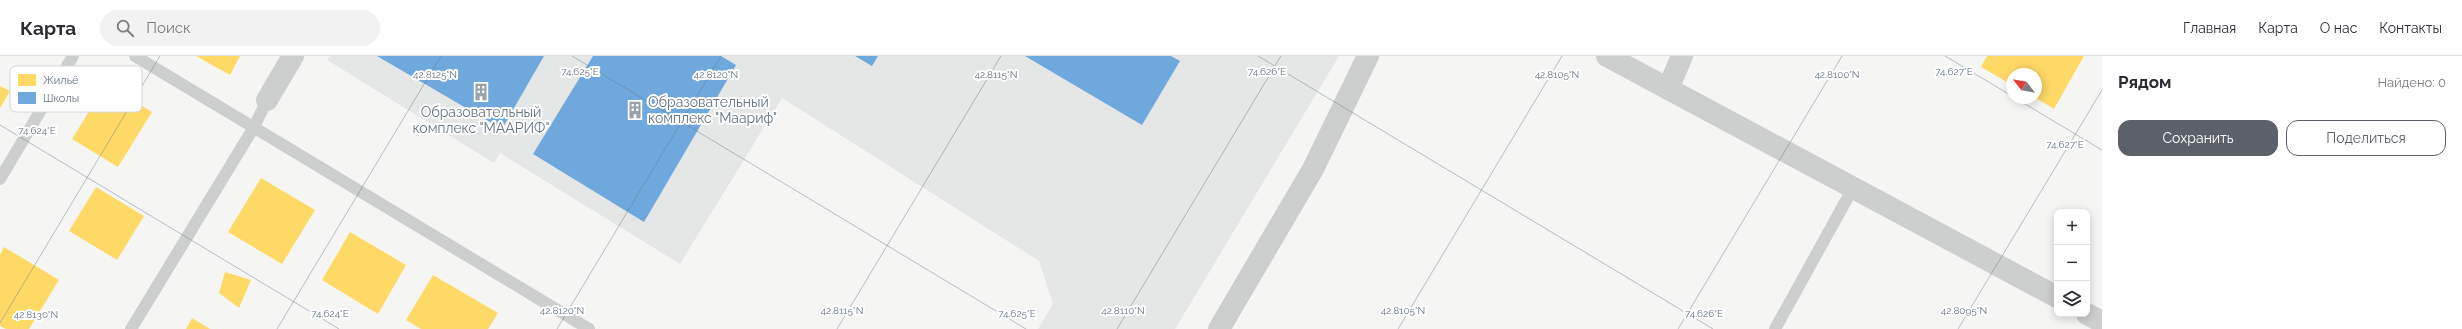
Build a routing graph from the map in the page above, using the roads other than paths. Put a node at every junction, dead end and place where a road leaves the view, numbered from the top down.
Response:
1 (73, 56) edge
2 (135, 56) edge
3 (294, 56) edge
4 (1368, 56) edge
5 (1607, 56) edge
6 (1682, 56) edge
7 (67, 66) edge
8 (1668, 89) junction
9 (267, 100) joint
10 (40, 112) edge
11 (254, 128) junction
12 (0, 179) edge
13 (1853, 188) junction
14 (2054, 295) edge
15 (2090, 316) edge
16 (2102, 322) edge
17 (131, 329) edge
18 (589, 329) edge
19 (1219, 329) edge
20 (1775, 329) edge

1 - 7 lane
2 - 11 lane
3 - 9 street
4 - 19 street
5 - 8 street
6 - 8 street
8 - 13 street
9 - 11 lane
10 - 12 lane
11 - 17 lane
11 - 18 lane
13 - 14 street
13 - 20 lane
15 - 16 street

